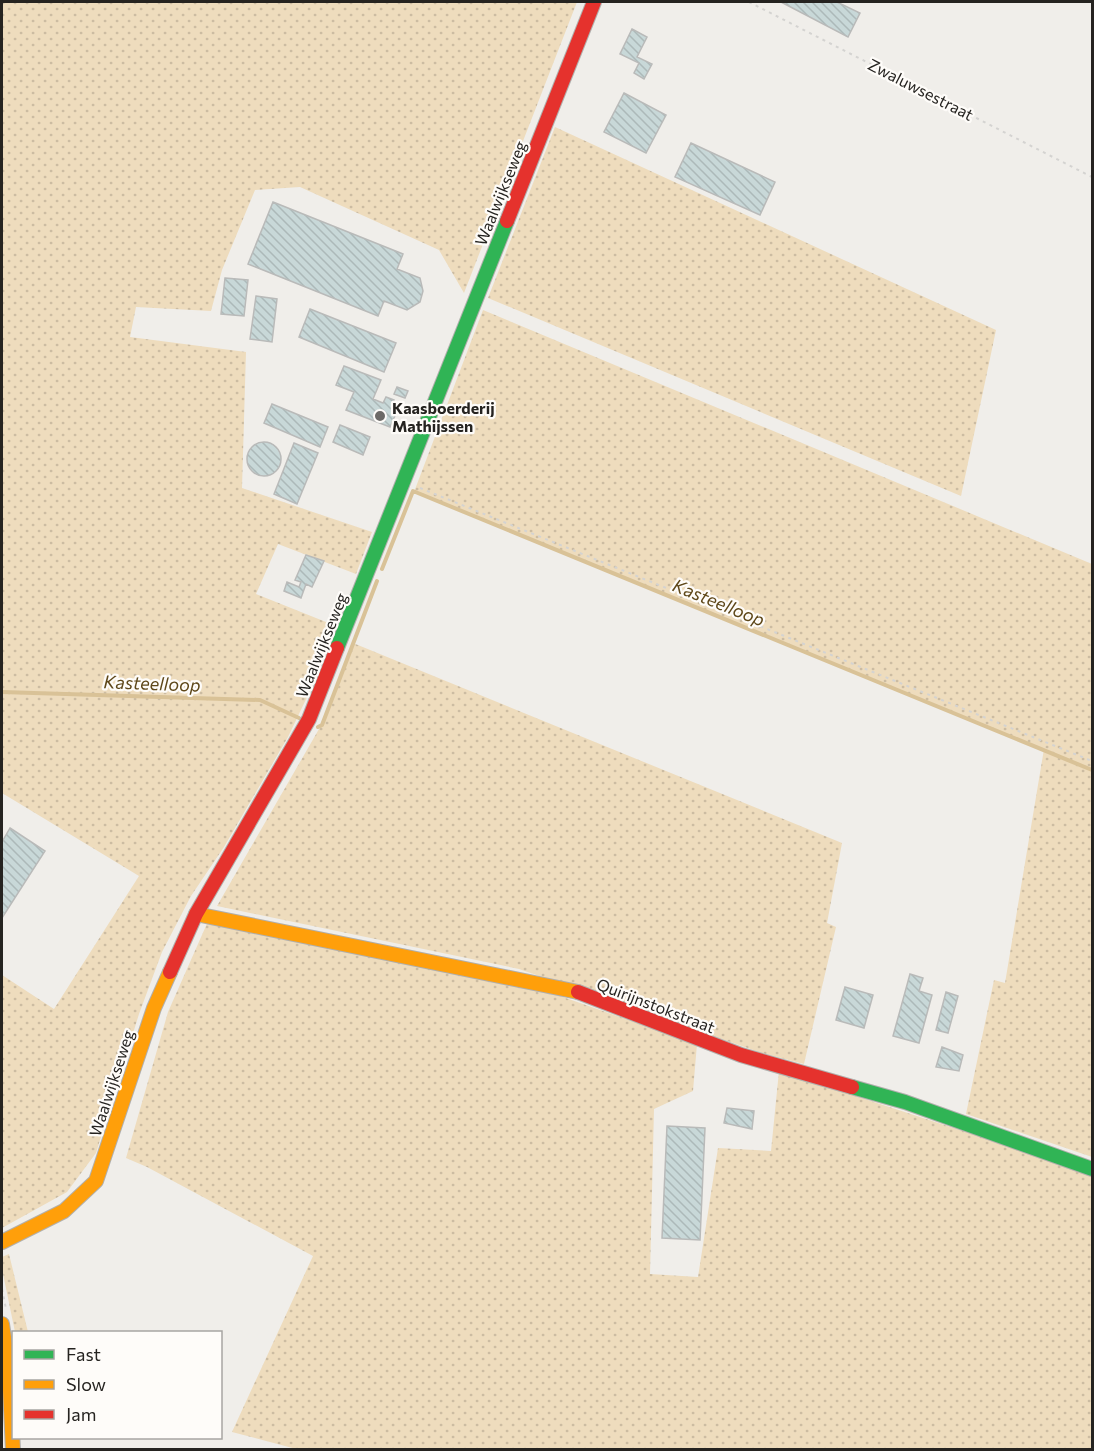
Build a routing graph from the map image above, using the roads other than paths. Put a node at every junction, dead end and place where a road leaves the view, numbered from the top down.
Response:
1 (594, 2) edge
2 (196, 914) junction
3 (1092, 1169) edge
4 (2, 1242) edge
5 (2, 1324) edge
6 (12, 1429) edge

1 - 2 street, Waalwijkseweg
2 - 3 street, Quirijnstokstraat
2 - 4 street, Waalwijkseweg
5 - 6 street

